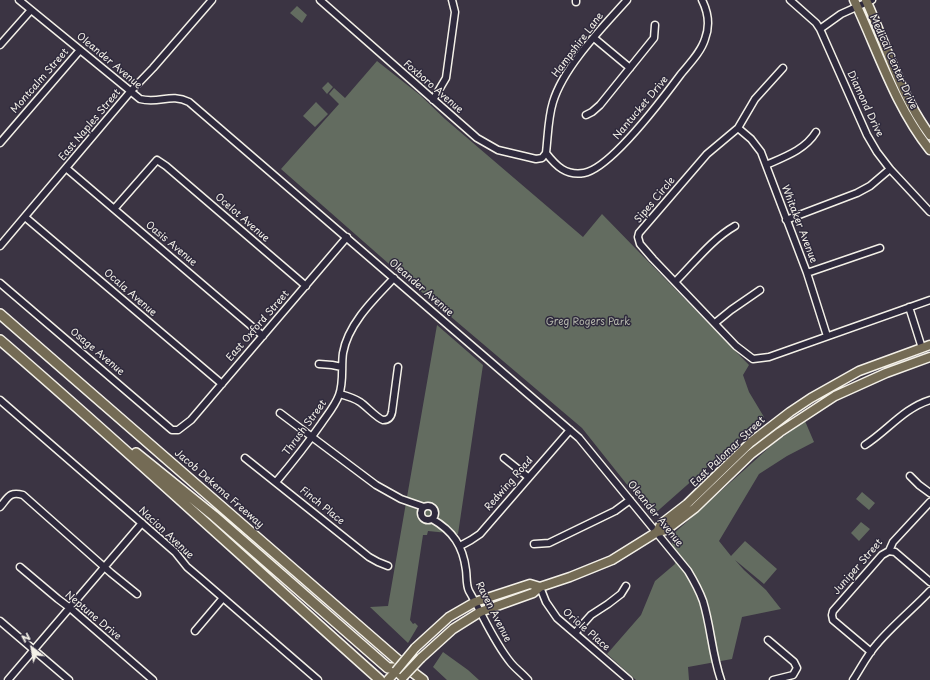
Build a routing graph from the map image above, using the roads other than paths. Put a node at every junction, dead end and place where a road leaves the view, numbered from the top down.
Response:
1 (19, 0) edge
2 (212, 0) edge
3 (320, 0) edge
4 (452, 0) edge
5 (627, 0) edge
6 (702, 0) edge
7 (790, 0) edge
8 (869, 1) edge
9 (856, 3) edge
10 (31, 10) junction
11 (655, 26) dead end
12 (820, 28) junction
13 (594, 38) junction
14 (0, 45) edge
15 (80, 50) junction
16 (630, 68) junction
17 (783, 68) dead end
18 (130, 92) junction
19 (432, 100) junction
20 (586, 115) dead end
21 (924, 127) junction
22 (738, 128) junction
23 (816, 132) dead end
24 (916, 133) junction
25 (930, 134) edge
26 (0, 143) edge
27 (930, 150) edge
28 (546, 153) junction
29 (766, 166) junction
30 (66, 168) junction
31 (890, 169) junction
32 (114, 209) junction
33 (930, 212) edge
34 (25, 217) junction
35 (786, 220) junction
36 (735, 226) dead end
37 (347, 237) junction
38 (0, 246) edge
39 (880, 248) dead end
40 (807, 273) junction
41 (394, 278) junction
42 (675, 282) junction
43 (0, 283) edge
44 (306, 286) junction
45 (760, 290) dead end
46 (930, 300) edge
47 (909, 307) junction
48 (0, 314) edge
49 (715, 323) junction
50 (263, 336) junction
51 (827, 336) junction
52 (0, 340) edge
53 (926, 347) edge
54 (929, 358) edge
55 (319, 364) dead end
56 (398, 367) dead end
57 (903, 367) junction
58 (342, 368) junction
59 (222, 384) junction
60 (340, 394) junction
61 (68, 398) junction
62 (930, 400) edge
63 (1, 403) edge
64 (280, 413) dead end
65 (783, 417) junction
66 (183, 427) joint
67 (570, 430) junction
68 (780, 432) junction
69 (312, 437) junction
70 (865, 445) dead end
71 (245, 458) dead end
72 (504, 458) dead end
73 (910, 476) dead end
74 (528, 477) junction
75 (276, 482) junction
76 (930, 493) edge
77 (404, 500) junction
78 (630, 500) junction
79 (930, 502) edge
80 (0, 507) edge
81 (424, 507) junction
82 (421, 513) junction
83 (435, 513) junction
84 (432, 519) junction
85 (142, 523) junction
86 (443, 525) junction
87 (657, 532) junction
88 (534, 544) dead end
89 (460, 546) junction
90 (889, 551) junction
91 (388, 566) dead end
92 (20, 567) dead end
93 (105, 568) junction
94 (930, 582) edge
95 (626, 586) dead end
96 (540, 587) junction
97 (930, 591) edge
98 (137, 594) dead end
99 (223, 598) junction
100 (476, 602) junction
101 (70, 608) junction
102 (480, 612) junction
103 (0, 621) edge
104 (342, 622) junction
105 (195, 631) dead end
106 (575, 633) junction
107 (768, 640) dead end
108 (34, 649) junction
109 (870, 652) junction
110 (395, 669) junction
111 (402, 679) edge
112 (8, 680) edge
113 (69, 680) edge
114 (153, 680) edge
115 (318, 680) edge
116 (380, 680) edge
117 (388, 680) edge
118 (423, 680) edge
119 (528, 680) edge
120 (628, 680) edge
121 (721, 680) edge
122 (773, 680) edge
123 (853, 680) edge

1 - 10 street, Oleander Avenue
2 - 18 street, East Naples Street
3 - 19 street, Foxboro Avenue
4 - 19 street
5 - 13 street, Hampshire Lane
6 - 28 street, Nantucket Drive
7 - 12 street, Diamond Drive
8 - 9 street
8 - 21 main road, Medical Center Drive
9 - 12 street
9 - 24 main road, Medical Center Drive
10 - 14 street
10 - 15 street, Oleander Avenue
11 - 16 street
12 - 31 street, Diamond Drive
13 - 16 street
13 - 28 street, Hampshire Lane
15 - 18 street, Oleander Avenue
15 - 26 street, Montcalm Street
16 - 20 street
17 - 22 street, Sipes Circle
18 - 30 street, East Naples Street
18 - 37 street, Oleander Avenue
19 - 28 street, Foxboro Avenue
21 - 24 main road
21 - 25 main road, Medical Center Drive
22 - 29 street, Whitaker Avenue
22 - 42 street, Sipes Circle
23 - 29 street
24 - 27 main road, Medical Center Drive
29 - 35 street, Whitaker Avenue
30 - 32 street, Oasis Avenue
30 - 34 street, East Naples Street
31 - 33 street, Diamond Drive
31 - 35 street
32 - 44 street, Ocelot Avenue
32 - 50 street, Oasis Avenue
34 - 38 street, East Naples Street
34 - 59 street, Ocala Avenue
35 - 40 street, Whitaker Avenue
36 - 42 street
37 - 41 street, Oleander Avenue
37 - 44 street, East Oxford Street
39 - 40 street
40 - 51 street, Whitaker Avenue
41 - 58 street, Thrush Street
41 - 67 street, Oleander Avenue
42 - 49 street, Sipes Circle
43 - 66 street, Osage Avenue
44 - 50 street, East Oxford Street
45 - 49 street
46 - 47 street
47 - 51 street
47 - 53 street
48 - 104 highway
48 - 118 highway, Jacob Dekema Freeway
49 - 51 street, Sipes Circle
50 - 59 street, East Oxford Street
52 - 61 highway
53 - 57 main road
53 - 65 main road, East Palomar Street
54 - 57 main road, East Palomar Street
55 - 58 street
56 - 60 street
57 - 68 main road, East Palomar Street
58 - 60 street, Thrush Street
59 - 66 street, East Oxford Street
60 - 69 street, Thrush Street
61 - 104 highway
61 - 116 highway
62 - 70 street
63 - 85 street, Nacion Avenue
64 - 69 street
65 - 68 main road
65 - 87 main road, East Palomar Street
67 - 74 street, Redwing Road
67 - 78 street, Oleander Avenue
68 - 87 main road, East Palomar Street
69 - 75 street, Thrush Street
69 - 77 street
71 - 75 street, Finch Place
72 - 74 street
73 - 76 street
74 - 89 street, Redwing Road
75 - 91 street, Finch Place
77 - 81 street
77 - 82 street
78 - 87 street, Oleander Avenue
78 - 88 street
79 - 90 street, Juniper Street
80 - 93 street
81 - 82 street
81 - 83 street
82 - 84 street
83 - 84 street
83 - 86 street, Raven Avenue
84 - 86 street, Raven Avenue
85 - 93 street
85 - 99 street, Nacion Avenue
86 - 89 street, Raven Avenue
87 - 96 main road, East Palomar Street
87 - 121 street, Oleander Avenue
89 - 100 street, Raven Avenue
90 - 94 street
90 - 109 street, Juniper Street
92 - 101 street, Neptune Drive
93 - 98 street
93 - 101 street
95 - 106 street
96 - 100 main road, East Palomar Street
96 - 102 main road, East Palomar Street
96 - 106 street, Oriole Place
97 - 109 street
99 - 105 street
99 - 115 street, Nacion Avenue
100 - 102 street, Raven Avenue
100 - 110 main road, East Palomar Street, bridge
101 - 108 street
101 - 114 street, Neptune Drive
102 - 111 main road, East Palomar Street, bridge
102 - 119 street, Raven Avenue
103 - 108 street
104 - 110 highway
106 - 120 street, Oriole Place
107 - 122 street
108 - 112 street
108 - 113 street
109 - 123 street
110 - 111 highway, bridge
110 - 117 main road, East Palomar Street

